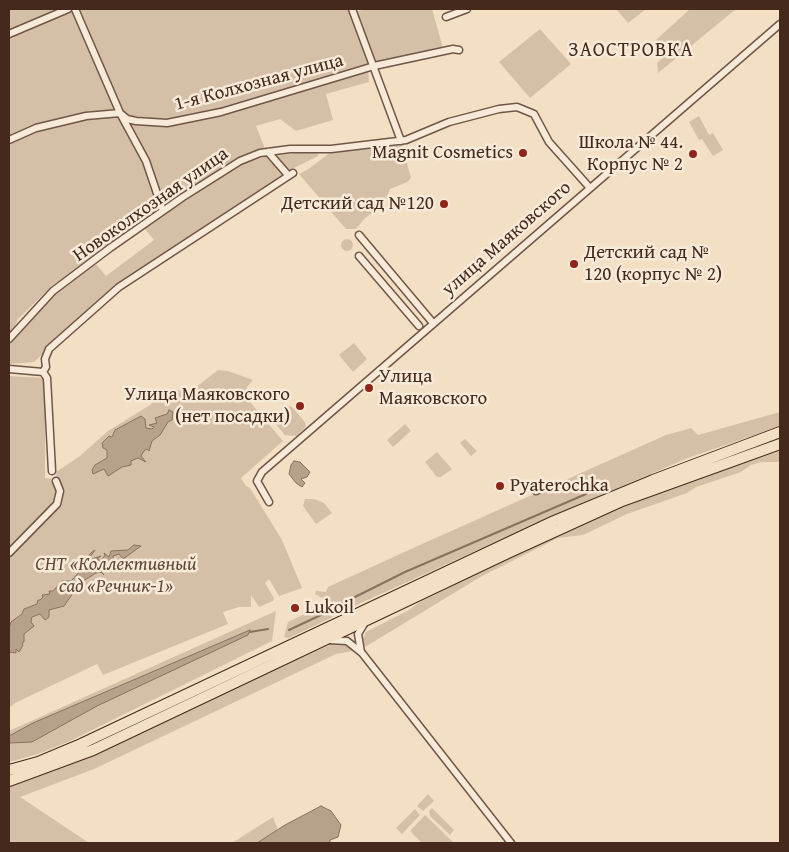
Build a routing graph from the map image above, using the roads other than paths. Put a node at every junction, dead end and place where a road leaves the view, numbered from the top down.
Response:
1 (68, 9) edge
2 (75, 9) edge
3 (352, 9) edge
4 (467, 9) edge
5 (446, 17) dead end
6 (779, 28) edge
7 (9, 34) edge
8 (459, 50) dead end
9 (374, 66) junction
10 (120, 113) junction
11 (9, 140) edge
12 (400, 141) junction
13 (268, 152) junction
14 (590, 188) junction
15 (163, 211) junction
16 (359, 235) dead end
17 (359, 256) dead end
18 (434, 323) junction
19 (419, 326) dead end
20 (9, 339) edge
21 (9, 369) edge
22 (43, 372) junction
23 (780, 432) edge
24 (780, 444) edge
25 (52, 471) dead end
26 (56, 481) dead end
27 (269, 502) dead end
28 (9, 553) edge
29 (373, 616) junction
30 (319, 643) junction
31 (362, 653) junction
32 (9, 770) edge
33 (9, 780) edge
34 (511, 843) edge

1 - 7 street
2 - 10 street
3 - 9 street
4 - 5 street
6 - 14 street, улица Маяковского
8 - 9 street, 1-я Колхозная улица
9 - 10 street, 1-я Колхозная улица
9 - 12 street
10 - 11 street, 1-я Колхозная улица
10 - 15 street
12 - 13 street, Новоколхозная улица
12 - 14 street, Новоколхозная улица
13 - 15 street, Новоколхозная улица
13 - 22 street
14 - 18 street, улица Маяковского
15 - 20 street, Новоколхозная улица
16 - 18 street
17 - 19 street
18 - 27 street, улица Маяковского
21 - 22 street
22 - 25 street
23 - 32 main road
24 - 29 main road
26 - 28 street
29 - 30 main road
29 - 31 street
30 - 31 street
30 - 33 main road
31 - 34 street

